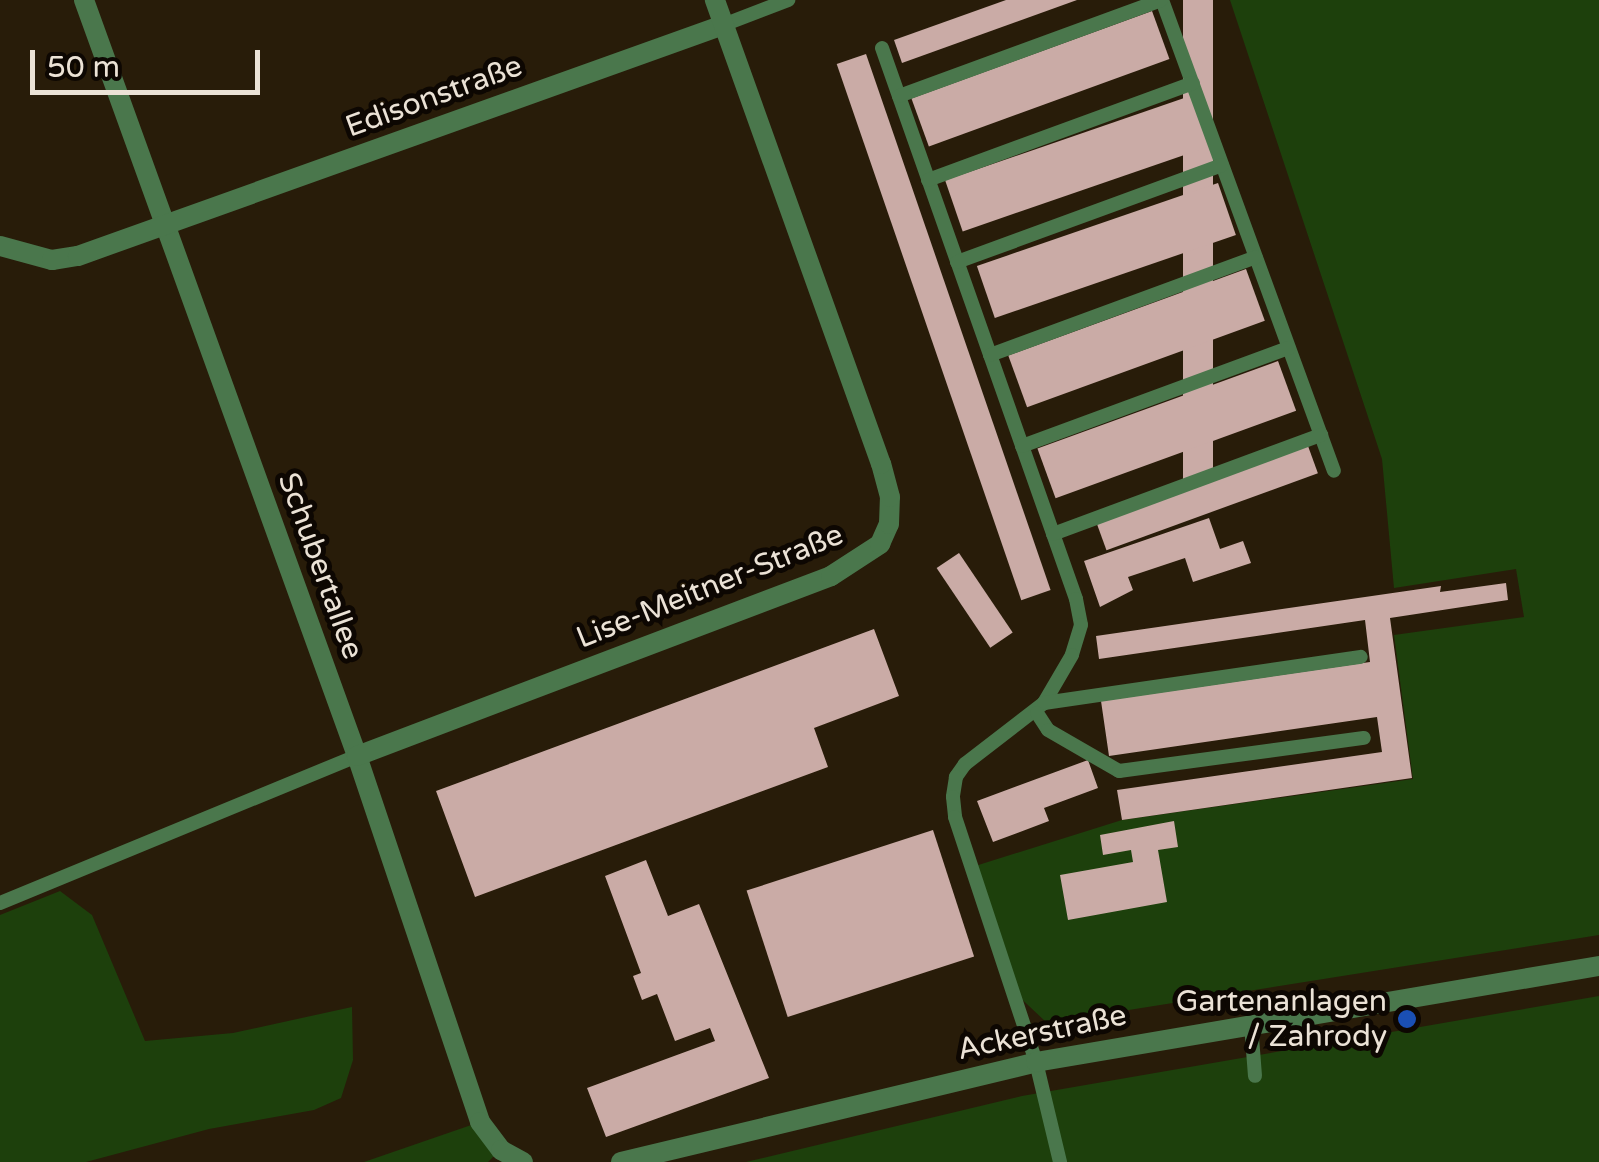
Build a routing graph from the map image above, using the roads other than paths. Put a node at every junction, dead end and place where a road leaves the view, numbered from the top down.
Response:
1 (84, 0) edge
2 (714, 0) edge
3 (788, 0) edge
4 (1162, 0) edge
5 (723, 25) junction
6 (882, 48) dead end
7 (1192, 84) junction
8 (899, 96) junction
9 (1222, 165) junction
10 (928, 180) junction
11 (165, 225) junction
12 (0, 246) edge
13 (1256, 258) junction
14 (957, 262) junction
15 (1290, 348) junction
16 (990, 355) junction
17 (1322, 435) junction
18 (1022, 446) junction
19 (1334, 471) dead end
20 (1053, 534) junction
21 (1361, 657) dead end
22 (1040, 708) junction
23 (1364, 738) dead end
24 (357, 756) junction
25 (0, 903) edge
26 (1599, 966) edge
27 (1251, 1024) junction
28 (1036, 1062) junction
29 (1255, 1076) dead end
30 (495, 1156) edge
31 (523, 1162) edge
32 (620, 1162) edge
33 (1060, 1162) edge

1 - 11 street, Schubertallee
2 - 5 street, Lise-Meitner-Straße
3 - 5 lane
4 - 7 lane
4 - 8 lane
5 - 11 street, Edisonstraße
5 - 24 street, Lise-Meitner-Straße
6 - 8 lane
7 - 9 lane
7 - 10 lane
8 - 10 lane
9 - 13 lane
9 - 14 lane
10 - 14 lane
11 - 12 street, Edisonstraße
11 - 24 street, Schubertallee
13 - 15 lane
13 - 16 lane
14 - 16 lane
15 - 17 lane
15 - 18 lane
16 - 18 lane
17 - 19 lane
17 - 20 lane
18 - 20 lane
20 - 22 lane
21 - 22 lane
22 - 23 lane
22 - 28 lane
24 - 25 lane
24 - 30 street, Schubertallee
26 - 27 street, Ackerstraße
27 - 28 street, Ackerstraße
27 - 29 lane
28 - 32 street, Ackerstraße
28 - 33 lane
30 - 31 street

